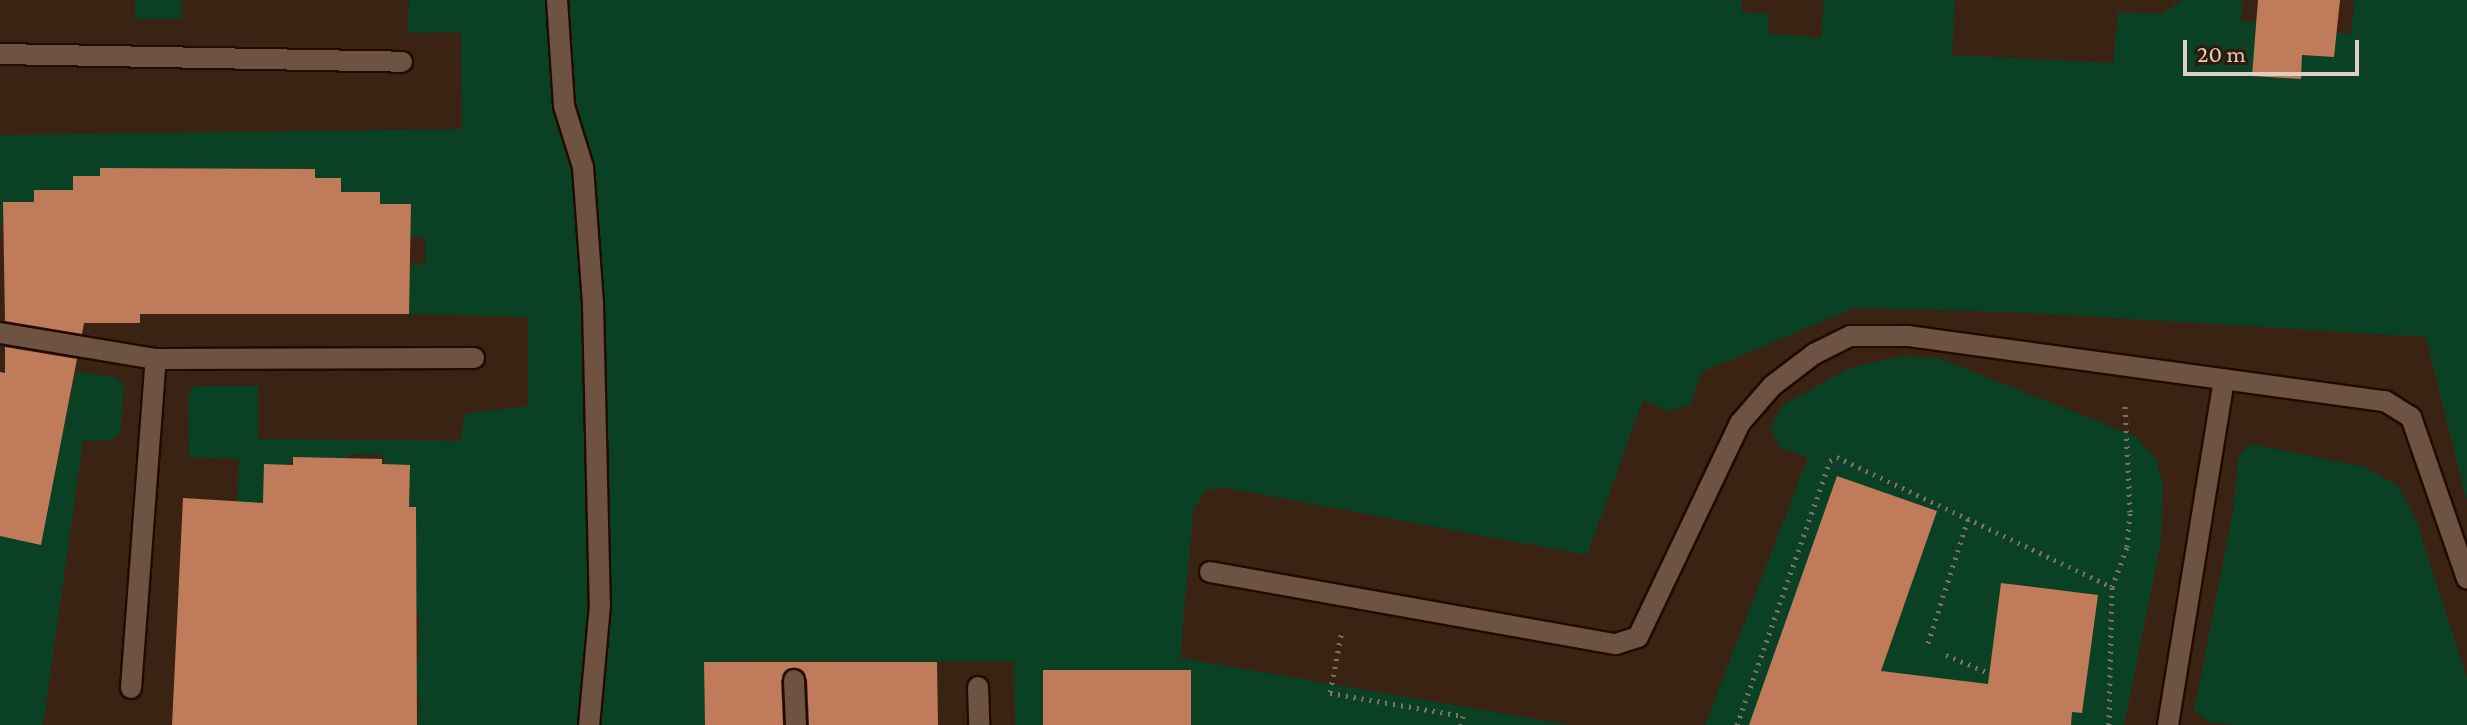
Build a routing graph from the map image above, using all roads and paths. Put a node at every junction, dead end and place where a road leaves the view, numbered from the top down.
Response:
1 (557, 0) edge
2 (0, 54) edge
3 (402, 62) dead end
4 (0, 333) edge
5 (474, 358) dead end
6 (156, 359) junction
7 (2125, 366) junction
8 (2224, 380) junction
9 (1968, 519) junction
10 (1210, 572) dead end
11 (2467, 579) edge
12 (2112, 587) junction
13 (1348, 597) junction
14 (1928, 643) dead end
15 (1946, 655) dead end
16 (1989, 673) dead end
17 (794, 680) dead end
18 (978, 687) dead end
19 (131, 688) dead end
20 (589, 725) edge
21 (796, 725) edge
22 (979, 725) edge
23 (1461, 725) edge
24 (1737, 725) edge
25 (2109, 725) edge
26 (2168, 725) edge

1 - 20 lane
2 - 3 lane
4 - 6 lane
5 - 6 lane
6 - 19 lane
7 - 8 lane
7 - 12 path
7 - 13 lane
8 - 11 lane
8 - 26 lane
9 - 12 path
9 - 14 path
9 - 24 path
10 - 13 lane
12 - 25 path
13 - 23 path
15 - 16 path
17 - 21 lane
18 - 22 lane

